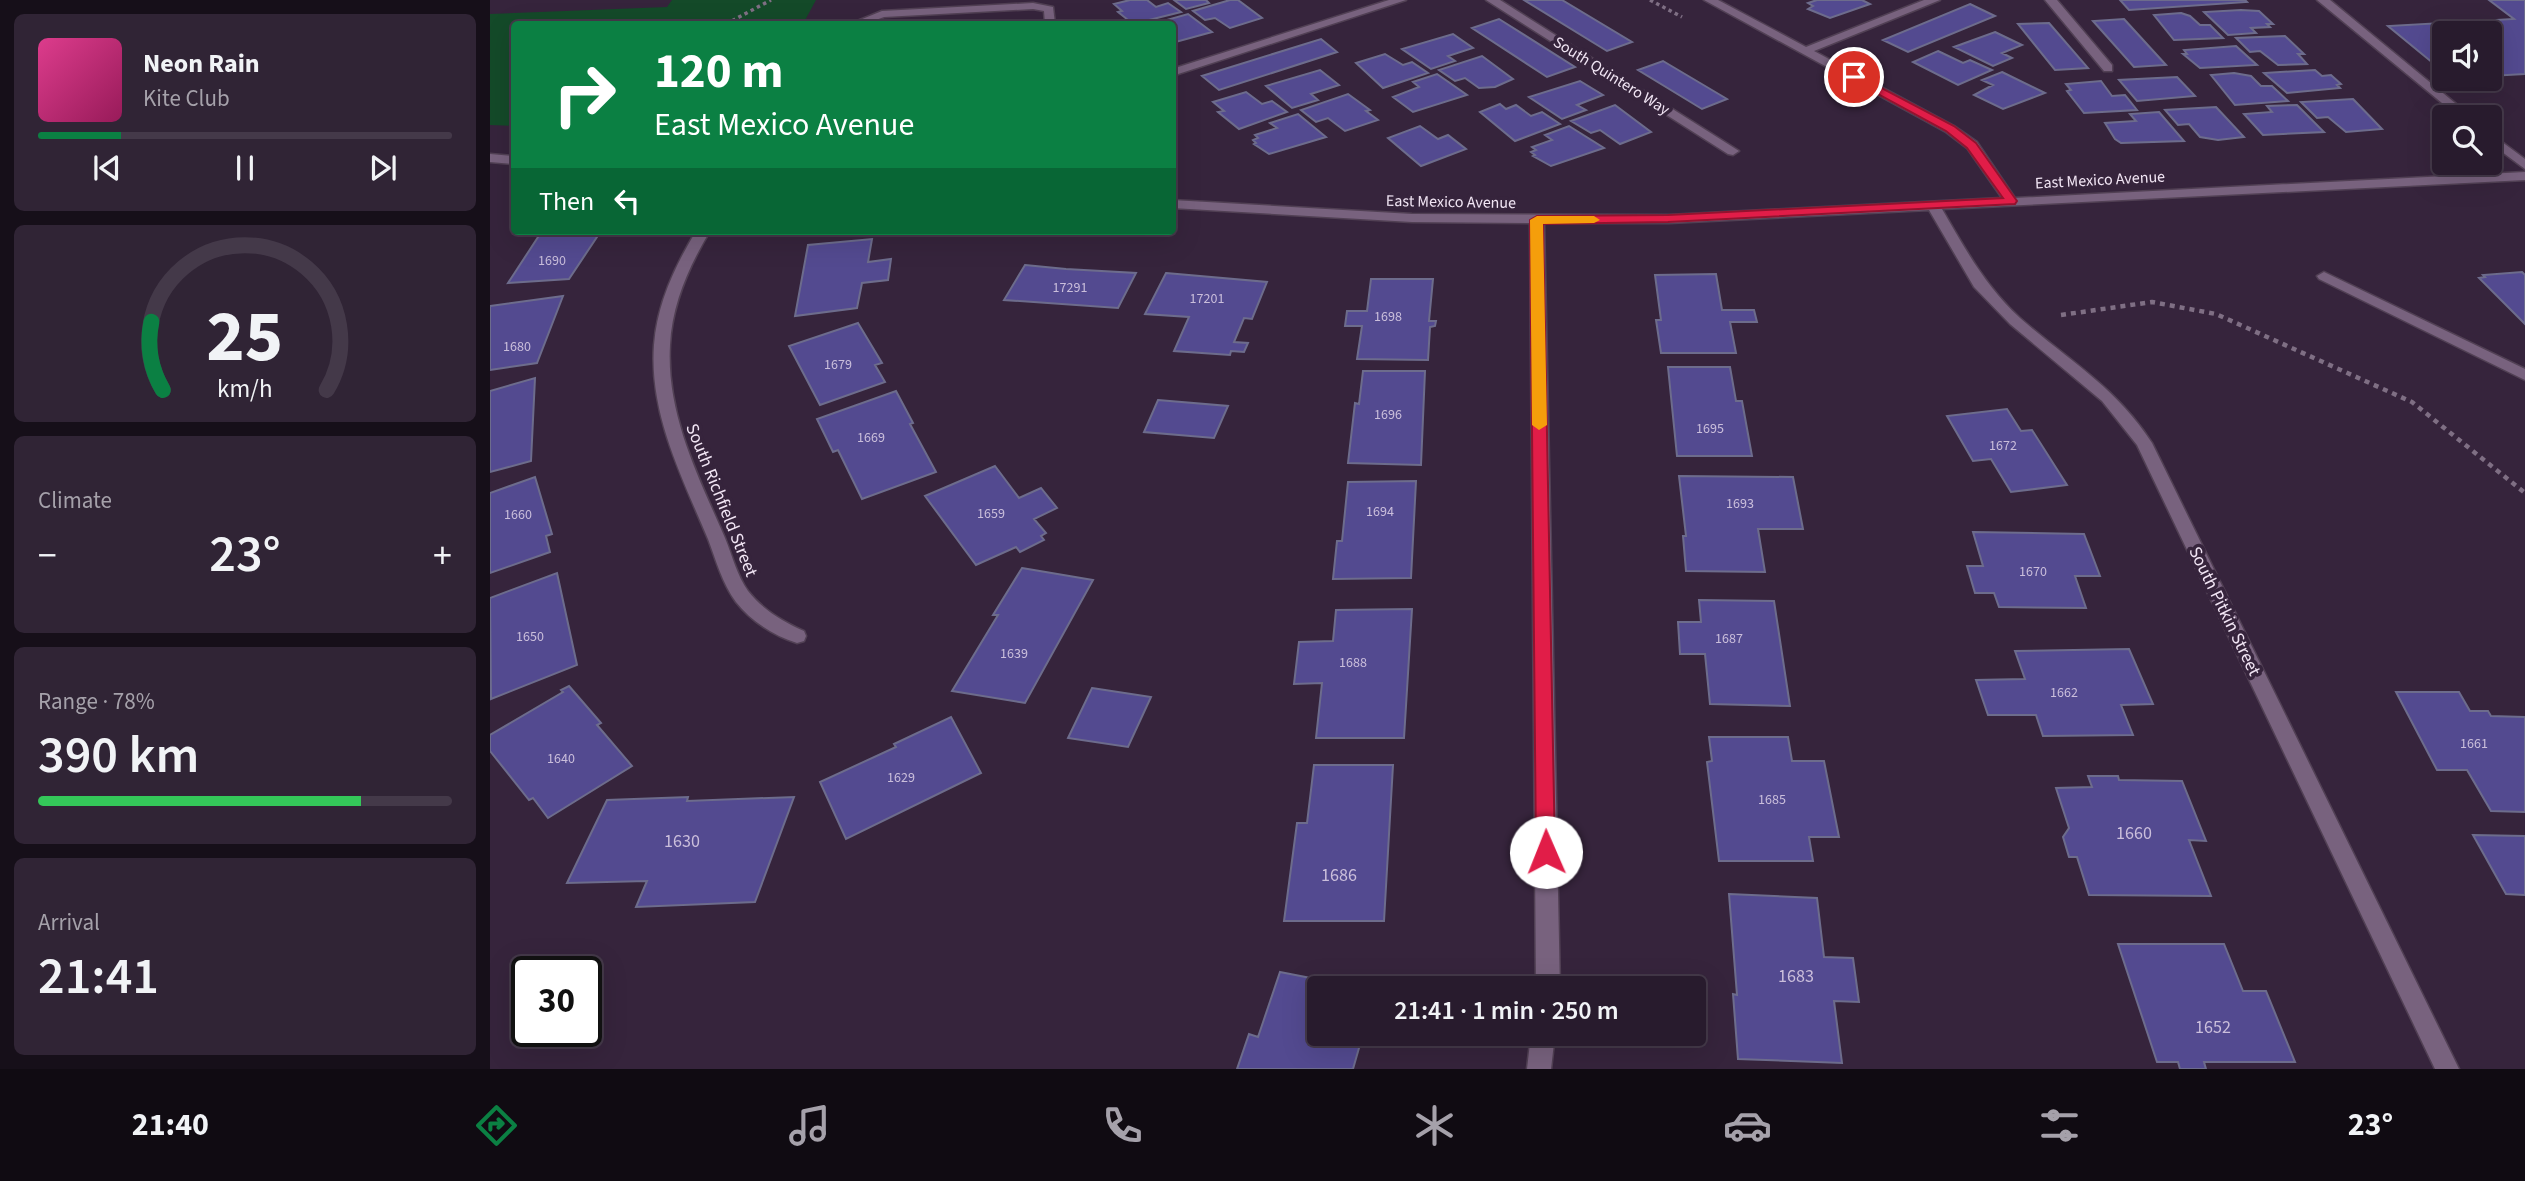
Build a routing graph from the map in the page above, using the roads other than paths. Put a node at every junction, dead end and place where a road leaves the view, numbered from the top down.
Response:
1 (1400, 0) edge
2 (1492, 0) edge
3 (1710, 0) edge
4 (1934, 0) edge
5 (2051, 0) edge
6 (2323, 0) edge
7 (864, 21) edge
8 (1050, 21) edge
9 (1805, 51) junction
10 (2108, 68) dead end
11 (1176, 72) edge
12 (2451, 105) edge
13 (2502, 147) edge
14 (1732, 151) dead end
15 (490, 158) edge
16 (511, 160) edge
17 (2525, 165) edge
18 (2525, 176) edge
19 (2011, 201) junction
20 (1176, 204) edge
21 (1933, 206) junction
22 (1537, 220) junction
23 (701, 235) edge
24 (2324, 276) dead end
25 (2523, 373) edge
26 (797, 636) dead end
27 (1548, 976) edge
28 (1541, 1046) edge
29 (1538, 1069) edge
30 (2446, 1069) edge

1 - 11 street
2 - 14 street, South Quintero Way
3 - 9 street
4 - 9 street
5 - 10 street
6 - 12 street
7 - 8 street
9 - 19 street
13 - 17 street
15 - 16 street
18 - 19 street, East Mexico Avenue
19 - 21 street, East Mexico Avenue
20 - 22 street, East Mexico Avenue
21 - 22 street, East Mexico Avenue
21 - 30 street, South Pitkin Street
22 - 27 street
23 - 26 street, South Richfield Street
24 - 25 street
28 - 29 street

